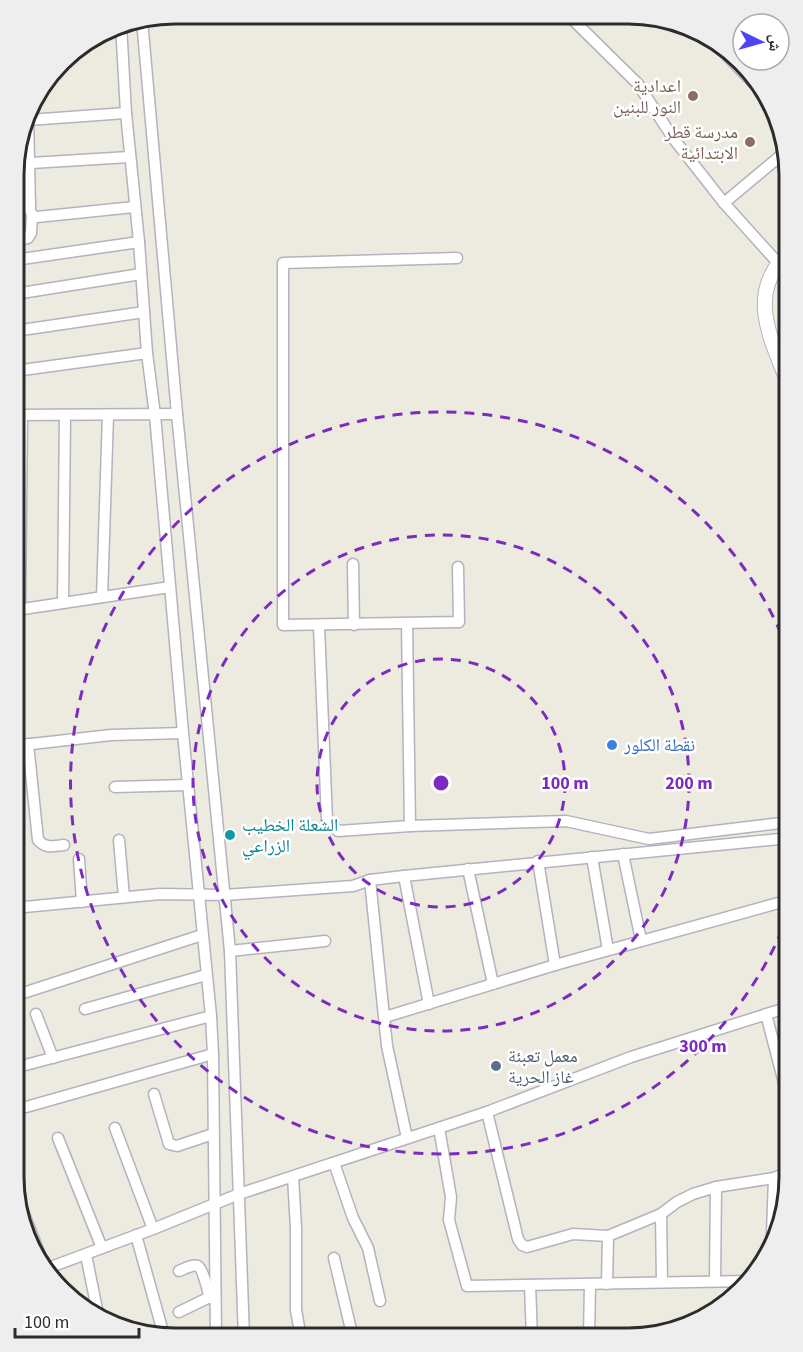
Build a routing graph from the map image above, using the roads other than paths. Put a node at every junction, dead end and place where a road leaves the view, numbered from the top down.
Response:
1 (577, 24) edge
2 (143, 28) edge
3 (122, 34) edge
4 (126, 113) junction
5 (36, 116) edge
6 (26, 149) edge
7 (129, 157) junction
8 (778, 158) edge
9 (25, 164) edge
10 (29, 164) junction
11 (24, 201) edge
12 (30, 201) junction
13 (724, 203) junction
14 (134, 207) junction
15 (32, 215) junction
16 (28, 238) junction
17 (24, 239) edge
18 (139, 242) junction
19 (36, 257) junction
20 (458, 258) dead end
21 (24, 259) edge
22 (778, 263) joint
23 (141, 274) junction
24 (24, 293) edge
25 (144, 312) junction
26 (24, 330) edge
27 (147, 353) junction
28 (779, 360) edge
29 (24, 370) edge
30 (177, 414) junction
31 (24, 415) edge
32 (65, 415) junction
33 (108, 415) junction
34 (155, 415) junction
35 (353, 564) dead end
36 (458, 567) dead end
37 (170, 587) junction
38 (102, 597) junction
39 (63, 603) junction
40 (24, 609) edge
41 (407, 623) junction
42 (354, 625) junction
43 (319, 626) junction
44 (183, 733) junction
45 (28, 744) junction
46 (24, 745) edge
47 (188, 785) junction
48 (115, 787) dead end
49 (779, 823) edge
50 (410, 826) junction
51 (779, 839) edge
52 (119, 840) dead end
53 (64, 845) dead end
54 (623, 854) junction
55 (592, 857) junction
56 (79, 859) dead end
57 (538, 861) junction
58 (468, 869) junction
59 (404, 876) junction
60 (370, 880) junction
61 (199, 895) junction
62 (225, 895) junction
63 (124, 897) junction
64 (82, 902) junction
65 (779, 903) edge
66 (24, 907) edge
67 (202, 935) junction
68 (641, 940) junction
69 (325, 941) dead end
70 (608, 950) junction
71 (230, 951) junction
72 (555, 965) junction
73 (206, 975) junction
74 (493, 984) junction
75 (24, 993) edge
76 (429, 1004) junction
77 (85, 1009) dead end
78 (779, 1009) edge
79 (36, 1014) dead end
80 (766, 1014) junction
81 (211, 1016) junction
82 (385, 1017) junction
83 (213, 1054) junction
84 (53, 1058) junction
85 (779, 1064) edge
86 (24, 1065) edge
87 (154, 1094) dead end
88 (26, 1107) dead end
89 (487, 1112) junction
90 (115, 1128) dead end
91 (439, 1128) junction
92 (213, 1134) junction
93 (58, 1138) dead end
94 (407, 1138) junction
95 (334, 1163) junction
96 (779, 1176) edge
97 (293, 1177) junction
98 (774, 1178) junction
99 (716, 1187) junction
100 (239, 1194) junction
101 (215, 1203) junction
102 (662, 1214) junction
103 (772, 1221) edge
104 (153, 1229) junction
105 (136, 1235) junction
106 (608, 1236) junction
107 (102, 1248) junction
108 (86, 1254) junction
109 (334, 1258) dead end
110 (53, 1266) edge
111 (179, 1271) dead end
112 (715, 1281) junction
113 (738, 1281) edge
114 (662, 1282) junction
115 (590, 1284) junction
116 (607, 1284) junction
117 (530, 1285) junction
118 (213, 1296) junction
119 (380, 1301) dead end
120 (96, 1306) edge
121 (179, 1312) dead end
122 (162, 1327) edge
123 (216, 1328) edge
124 (244, 1328) edge
125 (300, 1328) edge
126 (351, 1328) edge
127 (532, 1328) edge
128 (589, 1328) edge

1 - 13 street
2 - 30 street
3 - 4 street
4 - 5 street
4 - 7 street
6 - 10 street
7 - 10 street
7 - 14 street
8 - 13 street
9 - 10 street
10 - 12 street
11 - 12 street
12 - 15 street
13 - 22 street
14 - 15 street
14 - 18 street
15 - 16 street
16 - 17 street
16 - 19 street
18 - 19 street
18 - 23 street
19 - 21 street
20 - 43 street
22 - 28 main road
23 - 24 street
23 - 25 street
25 - 26 street
25 - 27 street
27 - 29 street
27 - 34 street
30 - 34 street
30 - 62 street
31 - 32 street
32 - 33 street
32 - 39 street
33 - 34 street
33 - 38 street
34 - 37 street
35 - 42 street
36 - 41 street
37 - 38 street
37 - 44 street
38 - 39 street
39 - 40 street
41 - 42 street
41 - 50 street
42 - 43 street
43 - 50 street
44 - 45 street
44 - 47 street
45 - 46 street
45 - 53 street
47 - 48 street
47 - 61 street
49 - 50 street
51 - 54 street
52 - 63 street
54 - 55 street
54 - 68 street
55 - 57 street
55 - 70 street
56 - 64 street
57 - 58 street
57 - 72 street
58 - 59 street
58 - 74 street
59 - 60 street
59 - 76 street
60 - 62 street
60 - 82 street
61 - 62 street
61 - 63 street
61 - 67 street
62 - 71 street
63 - 64 street
64 - 66 street
65 - 68 street
67 - 73 street
67 - 75 street
68 - 70 street
69 - 71 street
70 - 72 street
71 - 100 street
72 - 74 street
73 - 77 street
73 - 81 street
74 - 76 street
76 - 82 street
78 - 80 street
79 - 84 street
80 - 85 street
80 - 89 street
81 - 83 street
81 - 84 street
82 - 94 street
83 - 88 street
83 - 92 street
84 - 86 street
87 - 92 street
89 - 91 street
89 - 106 street
90 - 104 street
91 - 94 street
91 - 117 street
92 - 101 street
93 - 107 street
94 - 95 street
95 - 97 street
95 - 119 street
96 - 98 street
97 - 100 street
97 - 125 street
98 - 99 street
98 - 103 street
99 - 102 street
99 - 112 street
100 - 101 street
100 - 124 street
101 - 104 street
101 - 118 street
102 - 106 street
102 - 114 street
104 - 105 street
105 - 107 street
105 - 122 street
106 - 116 street
107 - 108 street
108 - 110 street
108 - 120 street
109 - 126 street
111 - 118 street
112 - 113 street
112 - 114 street
114 - 116 street
115 - 116 street
115 - 117 street
115 - 128 street
117 - 127 street
118 - 121 street
118 - 123 street

